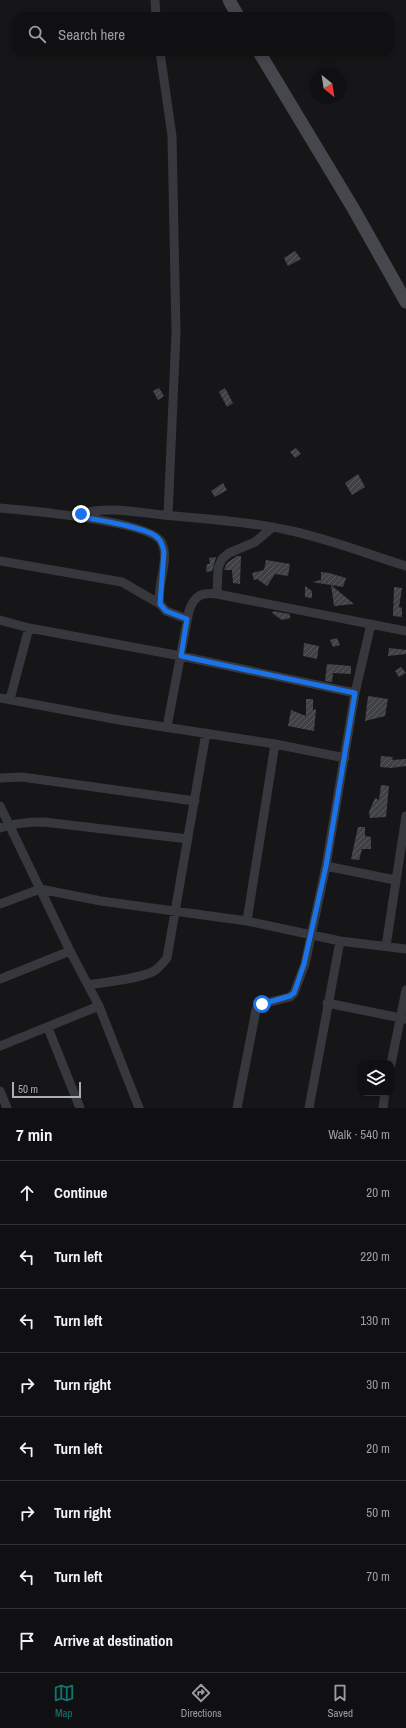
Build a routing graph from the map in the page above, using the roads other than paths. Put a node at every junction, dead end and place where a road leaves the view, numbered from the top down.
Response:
1 (156, 0) edge
2 (229, 0) edge
3 (156, 12) edge
4 (236, 12) edge
5 (161, 56) edge
6 (261, 56) edge
7 (406, 302) edge
8 (0, 508) edge
9 (76, 516) junction
10 (168, 516) junction
11 (273, 527) junction
12 (0, 561) edge
13 (406, 566) edge
14 (217, 594) junction
15 (160, 604) junction
16 (187, 619) junction
17 (0, 620) edge
18 (371, 624) junction
19 (29, 628) junction
20 (406, 631) edge
21 (181, 656) junction
22 (355, 693) junction
23 (0, 698) edge
24 (10, 699) junction
25 (167, 727) junction
26 (206, 732) junction
27 (275, 744) junction
28 (345, 758) junction
29 (0, 778) edge
30 (195, 800) junction
31 (0, 806) edge
32 (406, 816) edge
33 (9, 825) junction
34 (0, 828) edge
35 (188, 839) junction
36 (404, 841) edge
37 (326, 866) junction
38 (395, 880) junction
39 (40, 889) junction
40 (0, 904) edge
41 (175, 912) junction
42 (247, 921) junction
43 (312, 934) junction
44 (340, 941) junction
45 (386, 946) junction
46 (406, 949) edge
47 (70, 951) junction
48 (0, 979) edge
49 (88, 984) junction
50 (406, 990) edge
51 (327, 1003) junction
52 (99, 1006) junction
53 (403, 1019) edge
54 (48, 1028) junction
55 (0, 1046) edge
56 (392, 1060) edge
57 (0, 1091) edge
58 (384, 1096) edge
59 (7, 1108) edge
60 (80, 1108) edge
61 (139, 1108) edge
62 (237, 1108) edge
63 (309, 1108) edge
64 (382, 1108) edge

1 - 3 street
2 - 4 main road
5 - 10 street
6 - 7 main road
8 - 9 street
9 - 10 street
9 - 15 street
10 - 11 street
11 - 13 street
11 - 14 street
12 - 15 street
14 - 16 street
14 - 18 street
15 - 16 street
16 - 21 street
17 - 19 street
18 - 20 street
18 - 22 street
19 - 21 street
19 - 24 street
21 - 22 street
21 - 25 street
22 - 28 street
23 - 24 street
24 - 25 street
25 - 26 street
26 - 27 street
26 - 30 street
27 - 28 street
27 - 42 street
28 - 37 street
29 - 30 street
30 - 35 street
31 - 33 street
32 - 36 street
33 - 34 street
33 - 35 street
33 - 39 street
35 - 41 street
36 - 38 street
37 - 38 street
37 - 43 street
38 - 45 street
39 - 40 street
39 - 41 street
39 - 47 street
41 - 42 street
41 - 49 street
42 - 43 street
43 - 44 street
43 - 62 street
44 - 45 street
44 - 51 street
45 - 46 street
47 - 48 street
47 - 49 street
49 - 52 street
50 - 53 street
51 - 53 street
51 - 63 street
52 - 54 street
52 - 61 street
53 - 56 street
54 - 55 street
54 - 60 street
57 - 59 street
58 - 64 street

